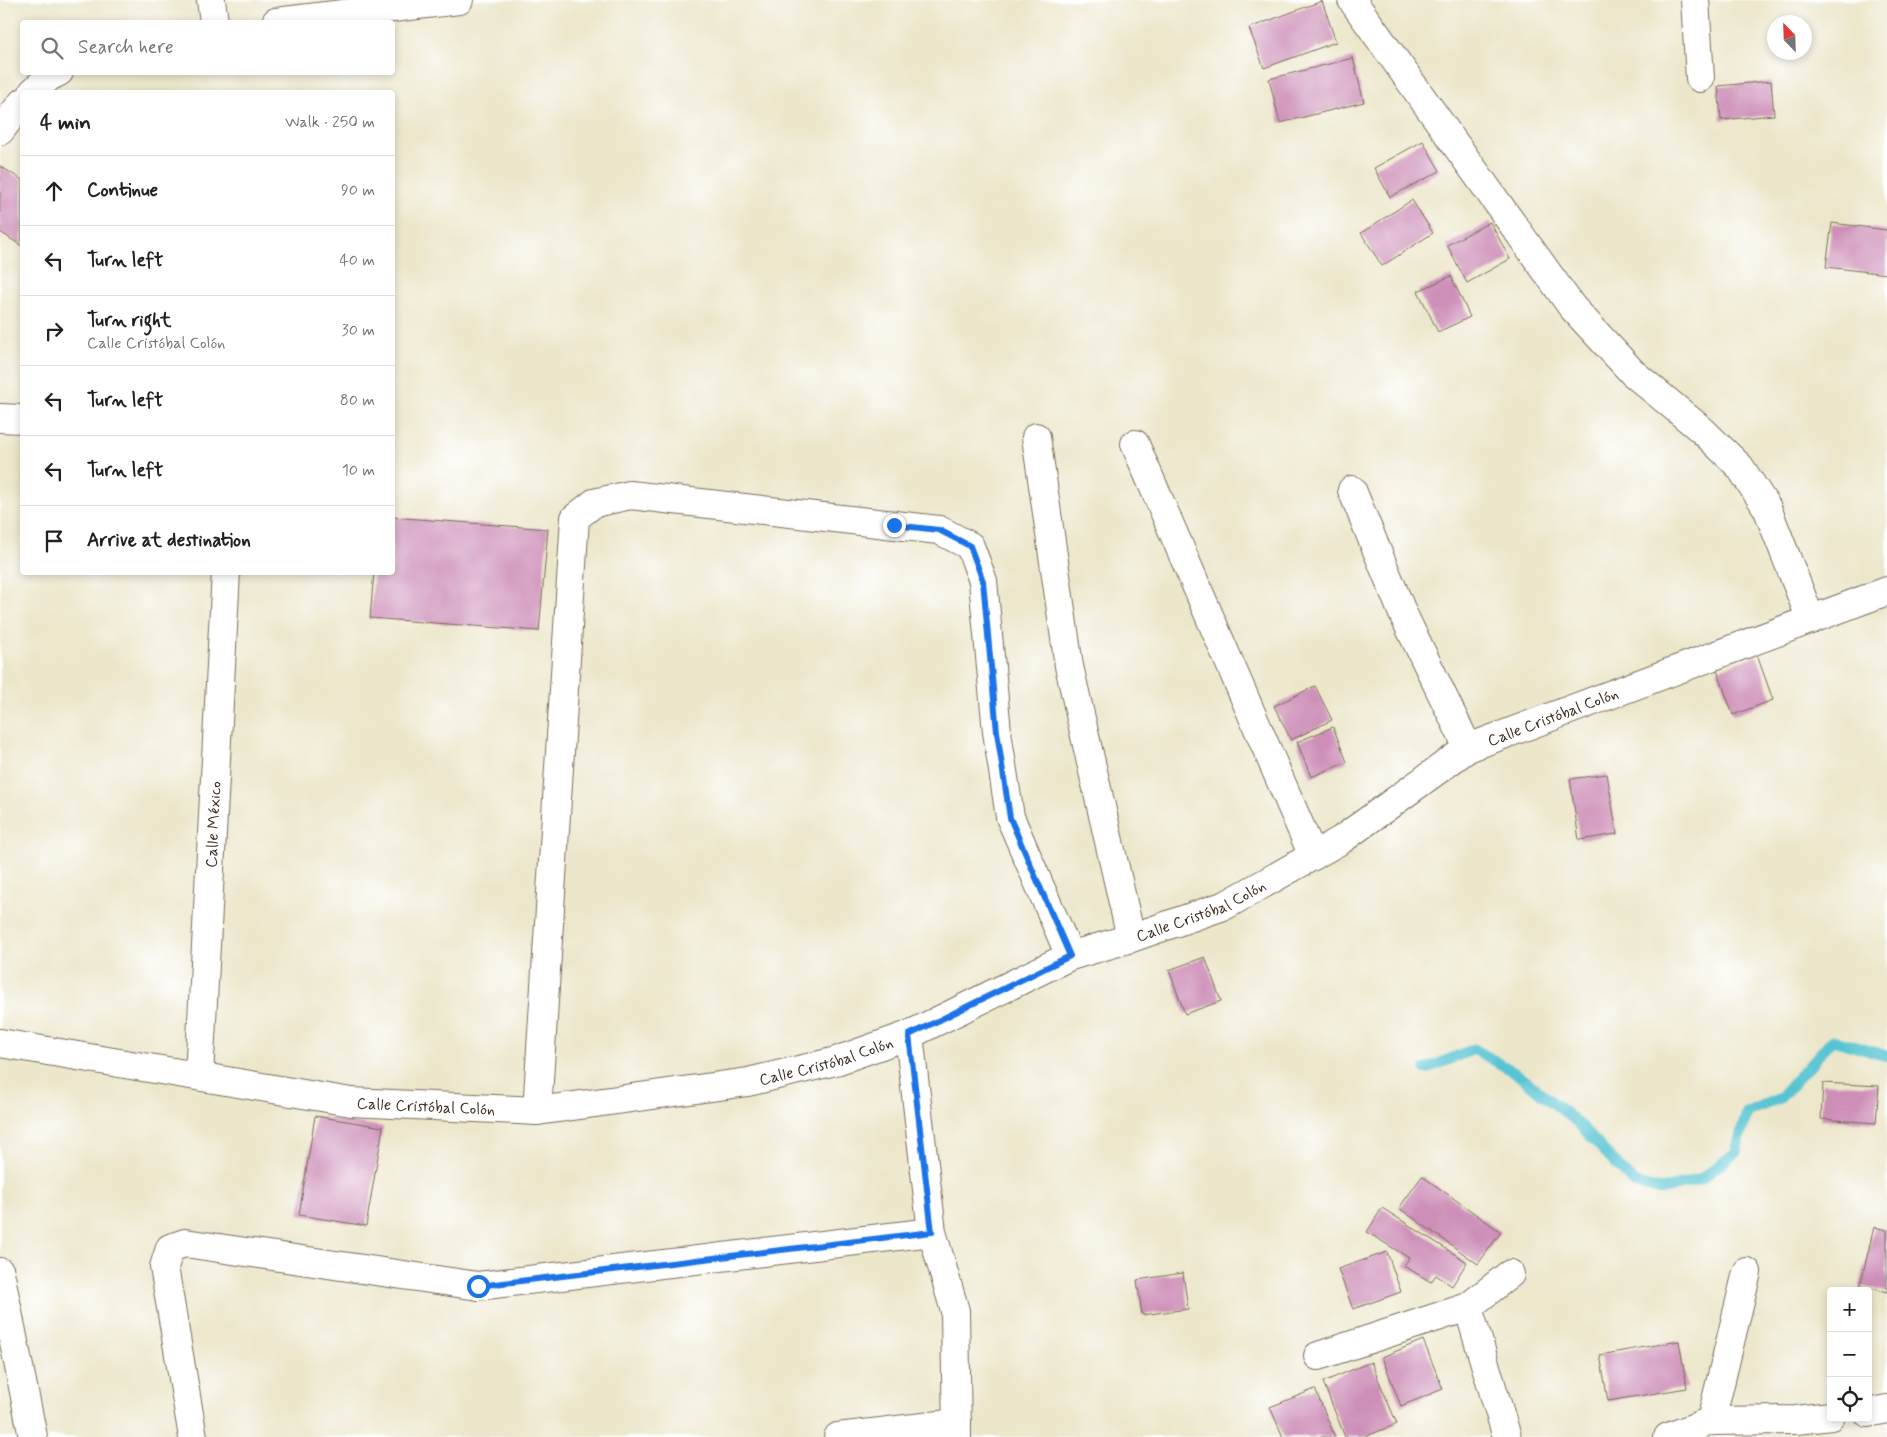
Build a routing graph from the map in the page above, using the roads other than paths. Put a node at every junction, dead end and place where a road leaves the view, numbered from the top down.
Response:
1 (211, 0) edge
2 (459, 0) edge
3 (1352, 0) edge
4 (1695, 0) edge
5 (214, 20) edge
6 (293, 20) edge
7 (54, 75) edge
8 (1700, 78) dead end
9 (35, 90) edge
10 (20, 106) edge
11 (0, 131) edge
12 (0, 418) edge
13 (20, 419) edge
14 (1036, 437) dead end
15 (1135, 444) dead end
16 (1352, 490) dead end
17 (226, 575) edge
18 (1887, 591) edge
19 (1811, 620) junction
20 (1468, 748) junction
21 (1313, 856) junction
22 (1131, 938) junction
23 (1070, 956) junction
24 (909, 1035) junction
25 (0, 1044) edge
26 (199, 1076) junction
27 (537, 1111) junction
28 (932, 1232) junction
29 (0, 1272) edge
30 (1747, 1272) dead end
31 (1510, 1274) dead end
32 (1468, 1307) junction
33 (1318, 1356) dead end
34 (1887, 1409) edge
35 (1872, 1412) edge
36 (1827, 1416) edge
37 (1711, 1421) junction
38 (957, 1430) edge
39 (33, 1437) edge
40 (193, 1437) edge
41 (838, 1437) edge
42 (1507, 1437) edge
43 (1668, 1437) edge

1 - 5 street
2 - 6 street
3 - 19 street
4 - 8 street
7 - 9 street
10 - 11 street
12 - 13 street
14 - 22 street
15 - 21 street
16 - 20 street
17 - 26 street, Calle México
18 - 19 street, Calle Cristóbal Colón
19 - 20 street, Calle Cristóbal Colón
20 - 21 street, Calle Cristóbal Colón
21 - 22 street, Calle Cristóbal Colón
22 - 23 street, Calle Cristóbal Colón
23 - 24 street, Calle Cristóbal Colón
23 - 27 street
24 - 27 street, Calle Cristóbal Colón
24 - 28 street
25 - 26 street, Calle Cristóbal Colón
26 - 27 street, Calle Cristóbal Colón
28 - 38 street
28 - 40 street
29 - 39 street
30 - 37 street
31 - 32 street
32 - 33 street
32 - 42 street
34 - 35 street
36 - 37 street
37 - 43 street
38 - 41 street

